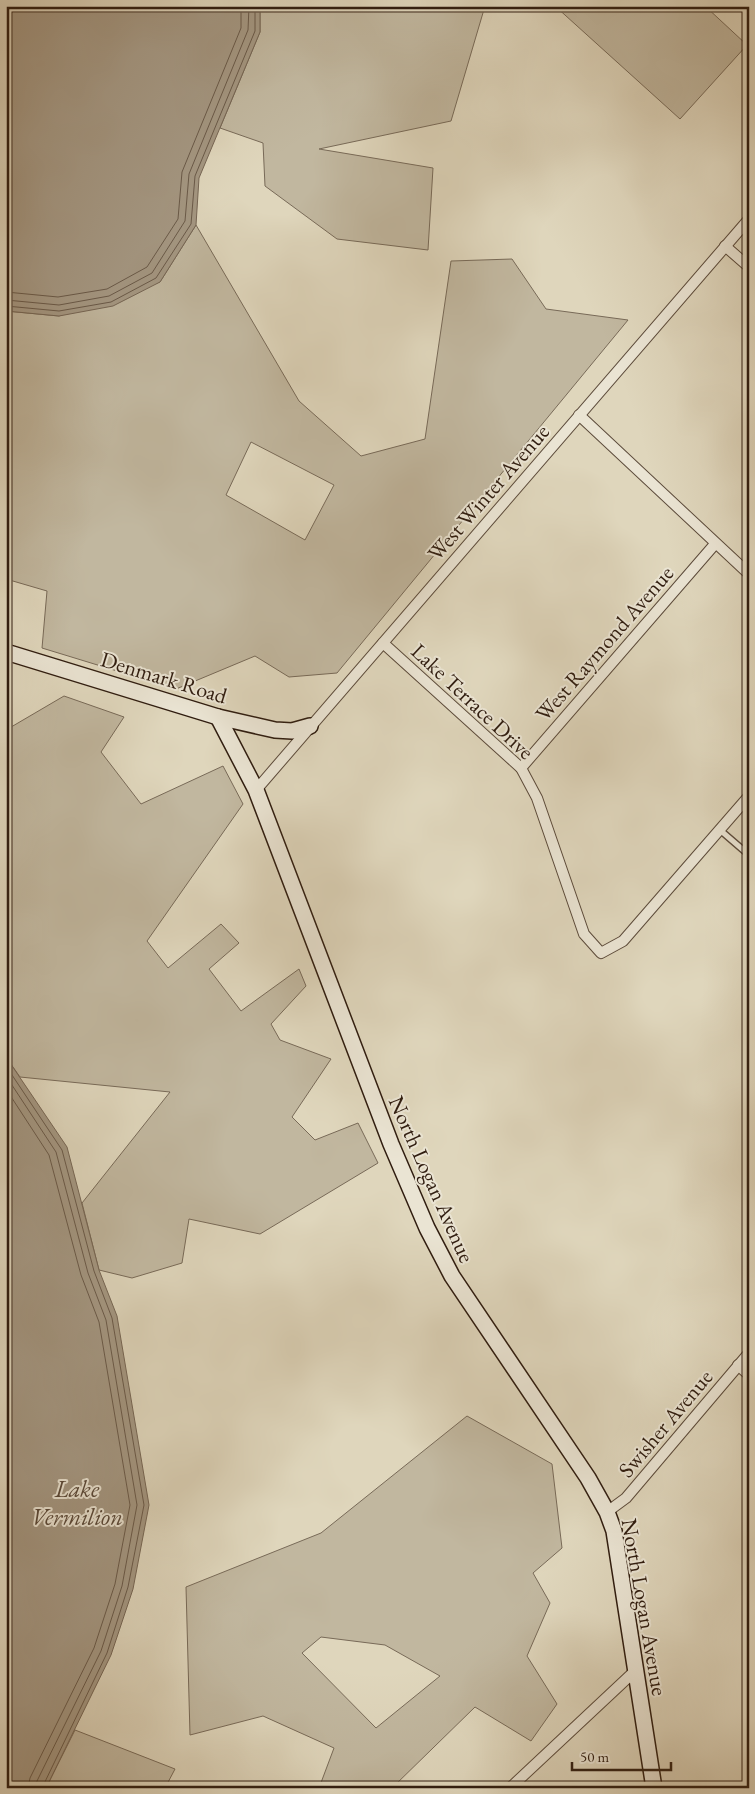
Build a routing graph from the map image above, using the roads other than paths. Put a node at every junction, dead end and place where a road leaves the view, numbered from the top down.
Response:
1 (749, 219) edge
2 (725, 246) junction
3 (749, 267) edge
4 (579, 415) junction
5 (715, 544) junction
6 (749, 574) edge
7 (384, 643) junction
8 (6, 652) edge
9 (218, 717) junction
10 (310, 726) junction
11 (521, 768) junction
12 (256, 790) junction
13 (749, 796) edge
14 (720, 830) junction
15 (749, 855) edge
16 (749, 1354) edge
17 (738, 1365) junction
18 (749, 1375) edge
19 (607, 1512) junction
20 (636, 1670) junction
21 (510, 1788) edge
22 (654, 1788) edge

1 - 2 street, West Winter Avenue
2 - 3 street
2 - 4 street, West Winter Avenue
4 - 5 street
4 - 7 street, West Winter Avenue
5 - 6 street
5 - 11 street, West Raymond Avenue
7 - 10 street, West Winter Avenue
7 - 11 street, Lake Terrace Drive
8 - 9 street, Denmark Road
9 - 10 street, Denmark Road
9 - 12 street, North Logan Avenue
10 - 12 street, West Winter Avenue
11 - 14 street, Lake Terrace Drive
12 - 19 street, North Logan Avenue
13 - 14 street
14 - 15 lane
16 - 17 street, Swisher Avenue
17 - 18 street
17 - 19 street, Swisher Avenue
19 - 20 street, North Logan Avenue
20 - 21 street
20 - 22 street, North Logan Avenue

